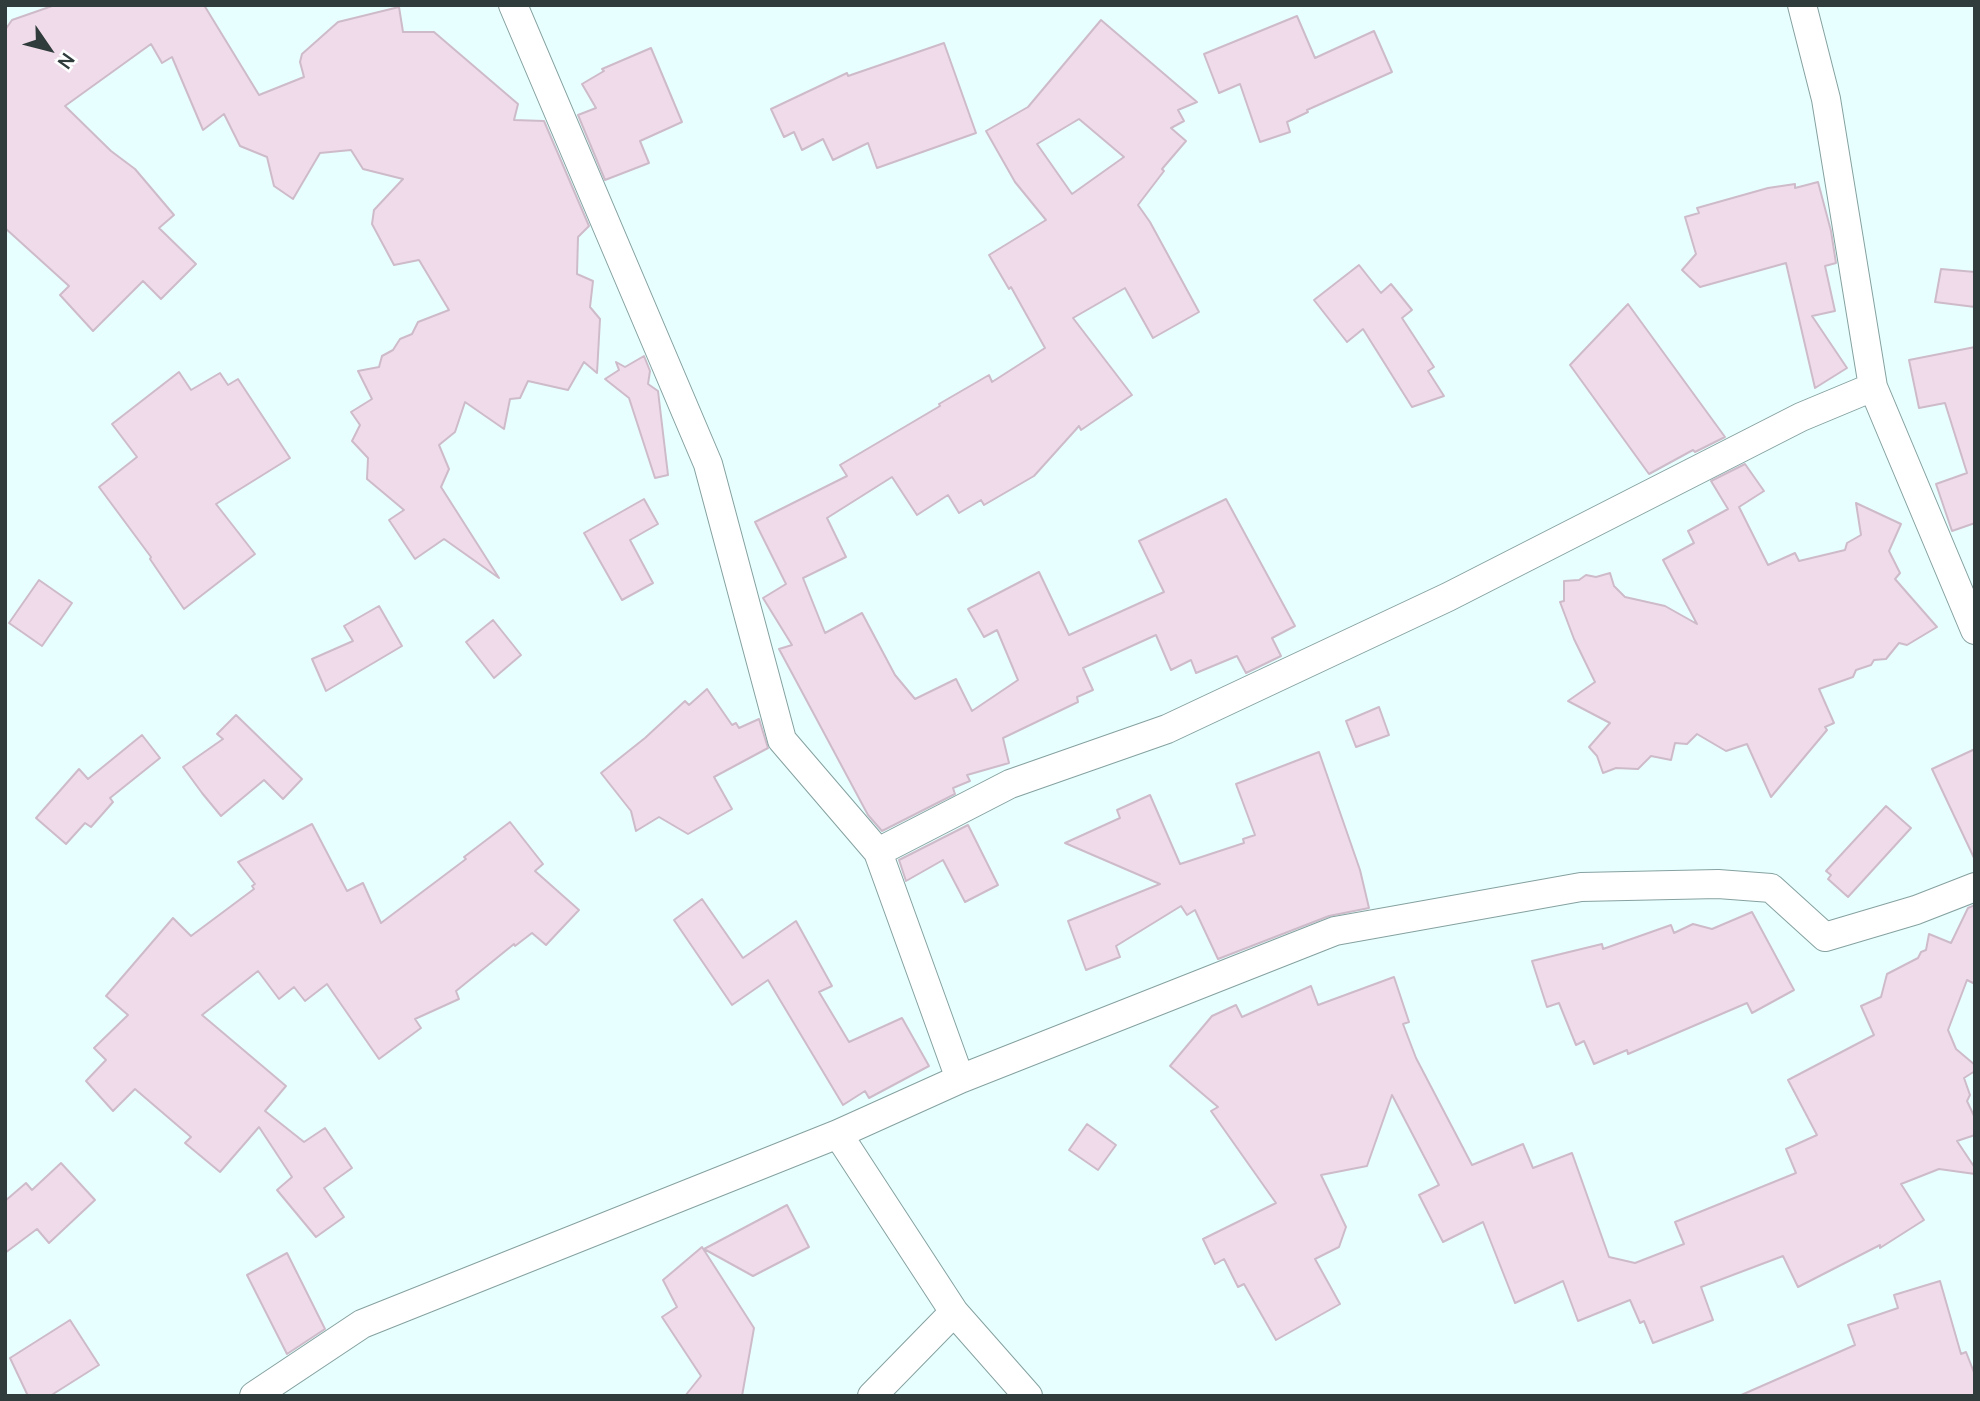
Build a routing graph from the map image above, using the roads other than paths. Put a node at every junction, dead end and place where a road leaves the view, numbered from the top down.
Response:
1 (513, 5) edge
2 (1802, 5) edge
3 (1873, 387) junction
4 (1975, 630) edge
5 (878, 852) junction
6 (1975, 887) edge
7 (960, 1079) junction
8 (838, 1134) junction
9 (954, 1312) junction
10 (254, 1396) edge
11 (872, 1396) edge
12 (1028, 1396) edge

1 - 5 street
2 - 3 street
3 - 4 street
3 - 5 street
5 - 7 street
6 - 7 street
7 - 8 street
8 - 9 street
8 - 10 street
9 - 11 street
9 - 12 street

